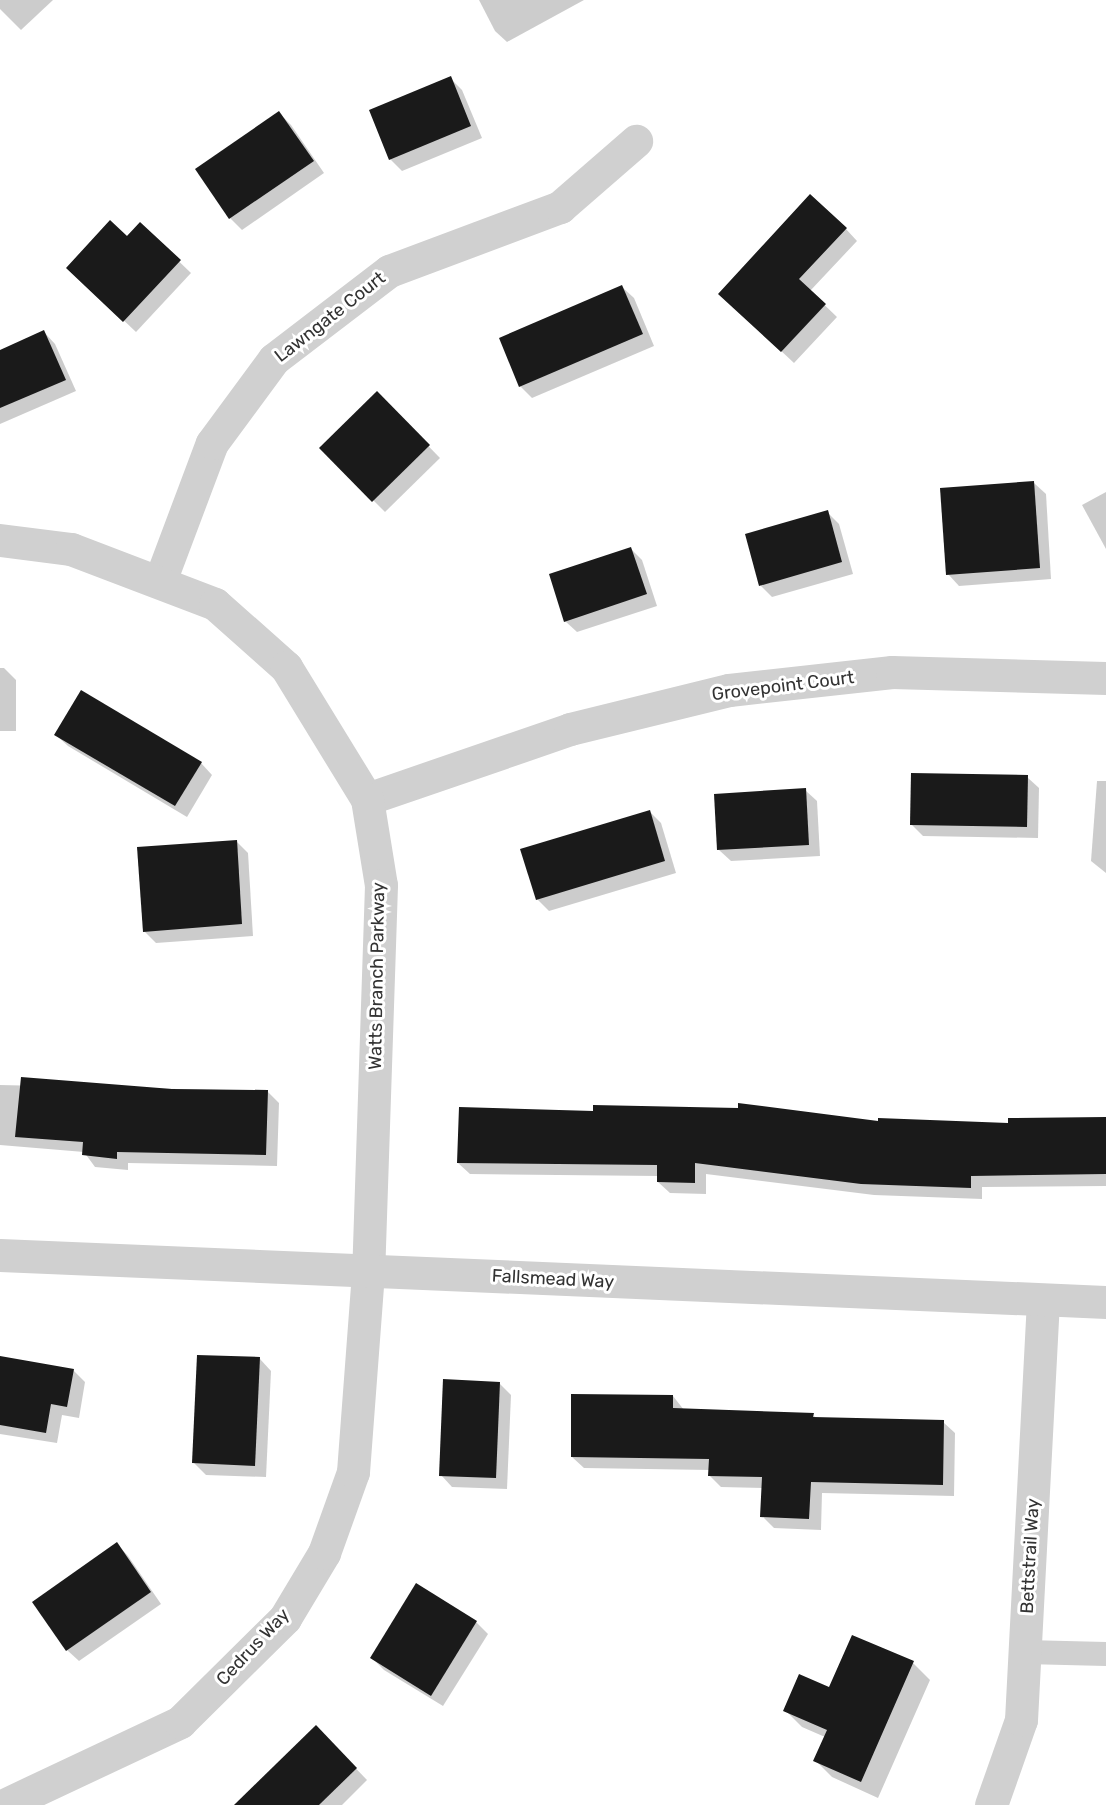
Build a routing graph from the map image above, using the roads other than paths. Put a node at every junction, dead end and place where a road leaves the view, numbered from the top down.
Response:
1 (636, 141) dead end
2 (0, 540) edge
3 (160, 581) junction
4 (1106, 678) edge
5 (367, 799) junction
6 (0, 1255) edge
7 (368, 1271) junction
8 (1043, 1301) junction
9 (1106, 1302) edge
10 (1025, 1652) junction
11 (1106, 1654) edge
12 (4, 1805) edge
13 (991, 1805) edge

1 - 3 street, Lawngate Court
2 - 3 street, Watts Branch Parkway
3 - 5 street, Watts Branch Parkway
4 - 5 street, Grovepoint Court
5 - 7 street, Watts Branch Parkway
6 - 7 street, Fallsmead Way
7 - 8 street, Fallsmead Way
7 - 12 street, Cedrus Way
8 - 9 street, Fallsmead Way
8 - 10 street, Bettstrail Way
10 - 11 lane
10 - 13 street, Bettstrail Way

